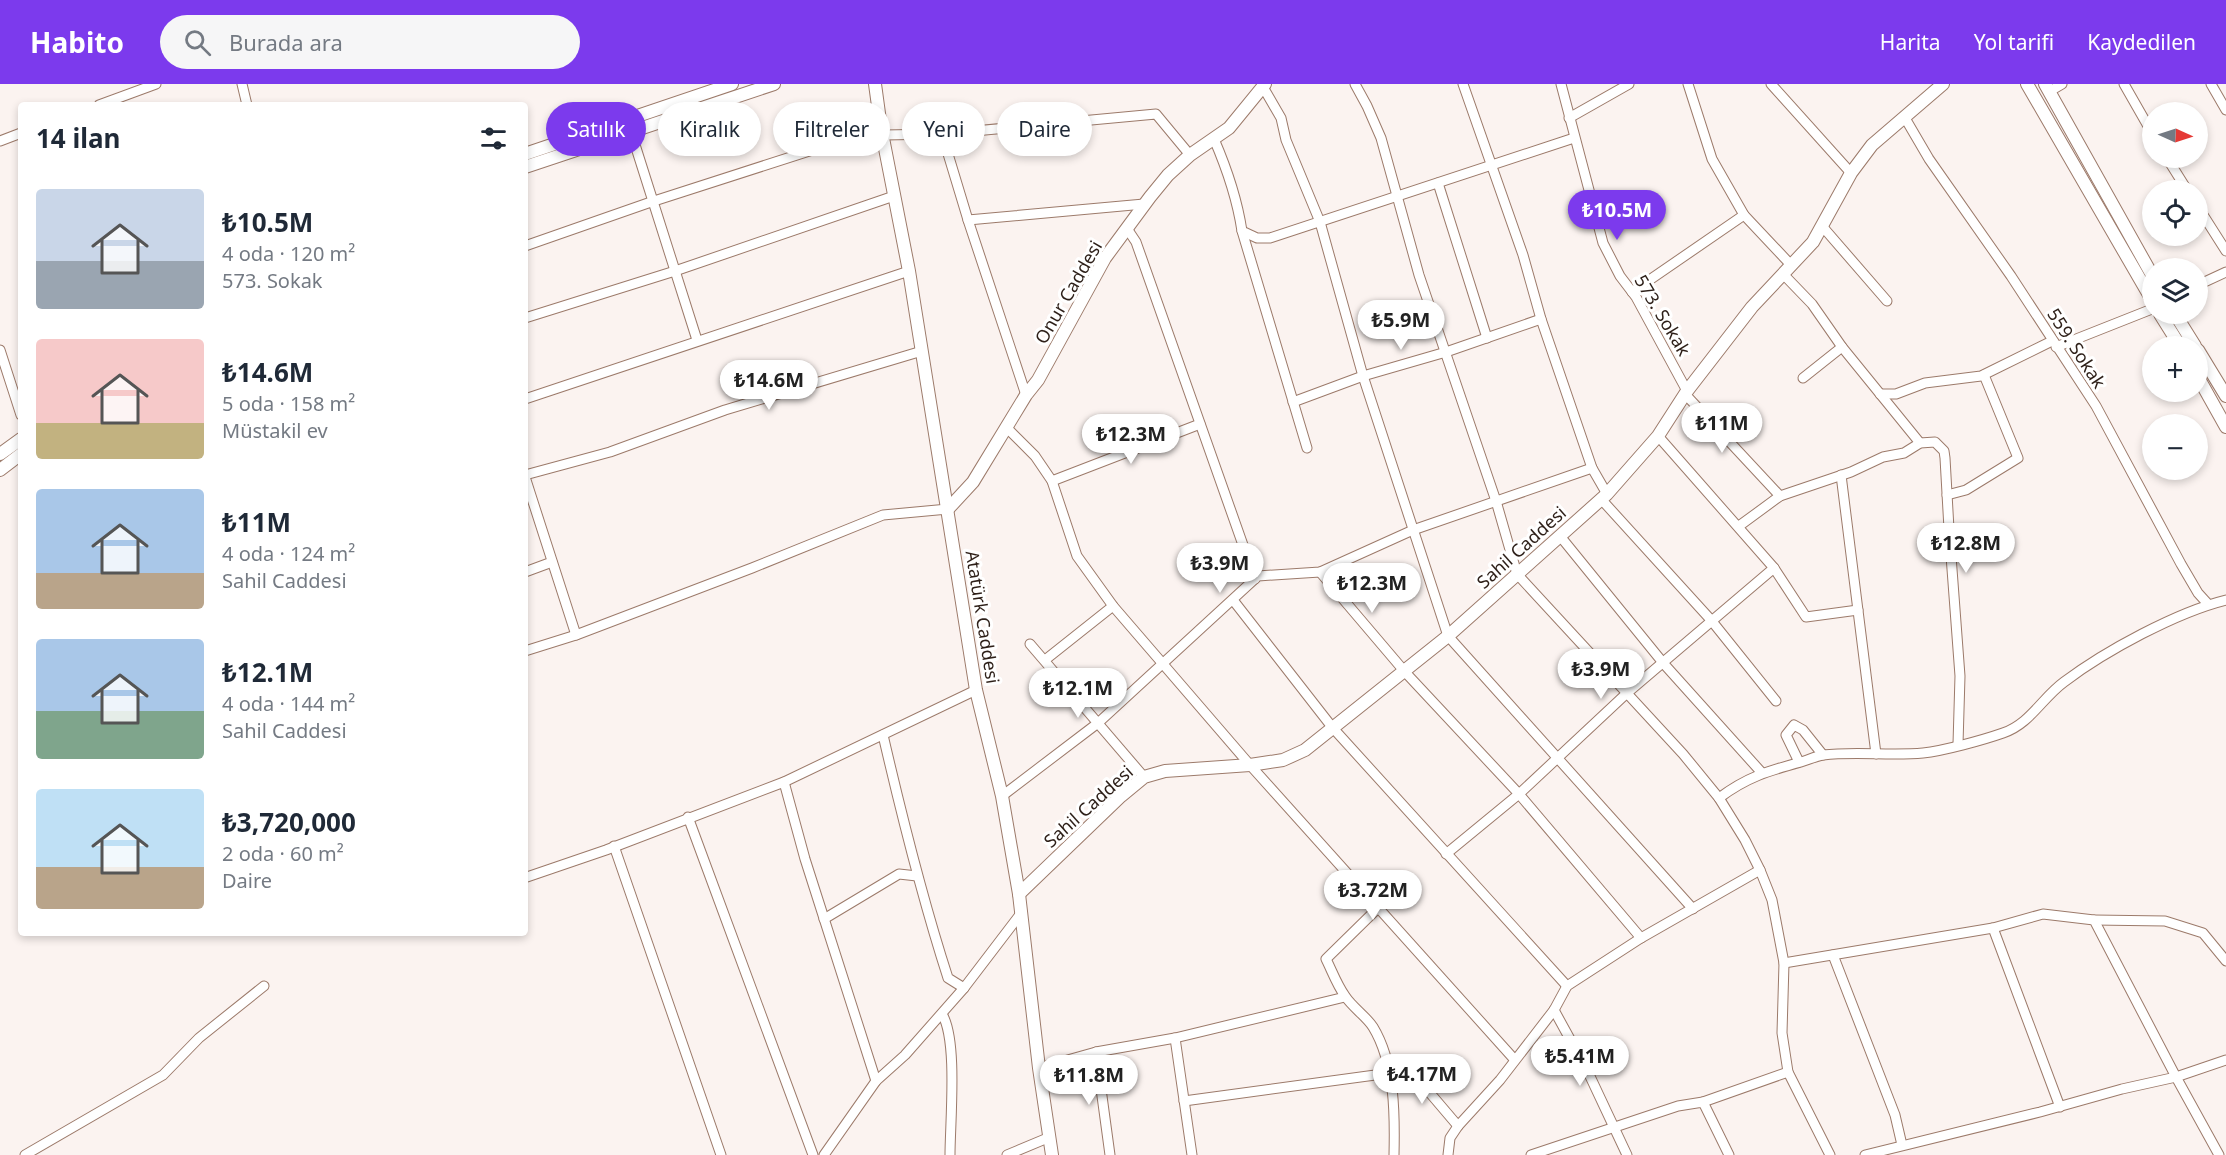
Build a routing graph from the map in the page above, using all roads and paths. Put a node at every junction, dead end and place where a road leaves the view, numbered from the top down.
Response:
1 (156, 84) edge
2 (242, 84) edge
3 (732, 84) edge
4 (774, 84) edge
5 (874, 84) edge
6 (1355, 84) edge
7 (1463, 84) edge
8 (1561, 84) edge
9 (1629, 84) edge
10 (1688, 84) edge
11 (1771, 84) edge
12 (1942, 84) edge
13 (2027, 84) edge
14 (2062, 84) edge
15 (2124, 84) edge
16 (2211, 84) edge
17 (1264, 86) edge
18 (2048, 88) edge
19 (107, 102) edge
20 (246, 102) edge
21 (877, 102) edge
22 (2226, 110) edge
23 (2142, 116) edge
24 (1569, 118) junction
25 (1905, 118) junction
26 (646, 127) edge
27 (985, 130) edge
28 (18, 134) edge
29 (1574, 138) junction
30 (1214, 139) junction
31 (0, 141) edge
32 (528, 153) edge
33 (1190, 155) junction
34 (558, 156) edge
35 (638, 156) edge
36 (803, 156) edge
37 (886, 156) edge
38 (949, 156) edge
39 (1493, 165) junction
40 (528, 166) edge
41 (1851, 173) junction
42 (1438, 183) junction
43 (894, 196) junction
44 (1396, 196) junction
45 (652, 202) junction
46 (1144, 204) junction
47 (1744, 215) junction
48 (968, 220) junction
49 (1320, 222) junction
50 (2208, 223) edge
51 (1822, 226) junction
52 (1128, 230) junction
53 (1242, 231) junction
54 (528, 245) edge
55 (2226, 251) edge
56 (2143, 258) edge
57 (675, 271) junction
58 (909, 271) junction
59 (1788, 271) junction
60 (2226, 272) edge
61 (2208, 280) edge
62 (2142, 283) edge
63 (1632, 292) junction
64 (1887, 301) dead end
65 (2142, 313) edge
66 (528, 317) edge
67 (1541, 319) junction
68 (1487, 338) junction
69 (697, 340) junction
70 (2054, 344) junction
71 (1842, 347) junction
72 (0, 351) edge
73 (922, 351) junction
74 (1446, 352) junction
75 (2208, 367) edge
76 (1984, 375) junction
77 (1364, 376) junction
78 (1803, 378) dead end
79 (1686, 392) junction
80 (1880, 394) junction
81 (2208, 394) edge
82 (1026, 395) junction
83 (2226, 396) edge
84 (528, 398) edge
85 (1293, 402) junction
86 (18, 407) edge
87 (1200, 424) junction
88 (2226, 426) edge
89 (1007, 428) junction
90 (1658, 436) junction
91 (18, 441) edge
92 (1920, 443) junction
93 (1307, 448) dead end
94 (0, 454) edge
95 (18, 456) edge
96 (1592, 468) junction
97 (0, 470) edge
98 (528, 475) edge
99 (1841, 475) junction
100 (1052, 481) junction
101 (528, 486) edge
102 (1947, 495) junction
103 (1604, 496) junction
104 (1780, 496) junction
105 (1496, 501) junction
106 (948, 509) junction
107 (1738, 526) junction
108 (1413, 530) junction
109 (1560, 536) junction
110 (552, 562) junction
111 (1774, 568) junction
112 (528, 571) edge
113 (1320, 572) junction
114 (1517, 574) junction
115 (1255, 579) junction
116 (1233, 600) junction
117 (2226, 600) edge
118 (2208, 604) junction
119 (1113, 606) junction
120 (1858, 610) junction
121 (1711, 620) junction
122 (576, 635) junction
123 (1448, 636) junction
124 (1030, 644) dead end
125 (528, 650) edge
126 (1045, 660) junction
127 (1164, 664) junction
128 (1664, 664) junction
129 (1405, 672) junction
130 (976, 690) junction
131 (1627, 693) junction
132 (1776, 700) dead end
133 (1098, 723) junction
134 (1332, 728) junction
135 (883, 735) junction
136 (1958, 744) junction
137 (1876, 754) junction
138 (1823, 755) junction
139 (1557, 758) junction
140 (1799, 762) junction
141 (1250, 765) junction
142 (1762, 773) junction
143 (1144, 777) junction
144 (784, 782) junction
145 (1519, 794) junction
146 (1002, 796) junction
147 (1719, 798) junction
148 (688, 817) junction
149 (614, 846) junction
150 (1446, 854) junction
151 (1760, 870) junction
152 (528, 876) dead end
153 (917, 876) junction
154 (1020, 894) junction
155 (1379, 907) junction
156 (1693, 909) junction
157 (1022, 912) junction
158 (824, 919) junction
159 (2094, 920) junction
160 (1992, 928) junction
161 (1641, 938) junction
162 (1833, 955) junction
163 (2226, 961) edge
164 (1784, 963) junction
165 (264, 986) dead end
166 (1567, 986) junction
167 (964, 988) junction
168 (1345, 997) junction
169 (1554, 1010) junction
170 (942, 1014) junction
171 (1175, 1038) junction
172 (1096, 1053) junction
173 (1514, 1059) junction
174 (2226, 1060) edge
175 (1039, 1068) junction
176 (1788, 1072) junction
177 (1390, 1073) junction
178 (2176, 1077) junction
179 (876, 1081) junction
180 (1184, 1101) junction
181 (1703, 1102) junction
182 (2060, 1107) junction
183 (1458, 1126) junction
184 (1614, 1128) junction
185 (1050, 1137) junction
186 (1902, 1145) junction
187 (25, 1155) edge
188 (721, 1155) edge
189 (813, 1155) edge
190 (824, 1155) edge
191 (950, 1155) edge
192 (1007, 1155) edge
193 (1052, 1155) edge
194 (1110, 1155) edge
195 (1192, 1155) edge
196 (1394, 1155) edge
197 (1448, 1155) edge
198 (1531, 1155) edge
199 (1627, 1155) edge
200 (1729, 1155) edge
201 (1830, 1155) edge
202 (1865, 1155) edge
203 (2219, 1155) edge

1 - 19 street
2 - 20 street
3 - 32 street
4 - 26 street
5 - 21 street, Atatürk Caddesi
6 - 44 street
7 - 39 street
8 - 24 street, 573. Sokak
9 - 24 street
10 - 47 street
11 - 41 street
12 - 25 street, Sahil Caddesi
13 - 62 street
14 - 18 street
15 - 23 street
16 - 22 street
17 - 30 street, Onur Caddesi
17 - 49 street
18 - 56 street
24 - 29 street, 573. Sokak
25 - 41 street, Sahil Caddesi
25 - 70 street, 559. Sokak
27 - 33 street
28 - 31 street
29 - 39 street
29 - 63 street, 573. Sokak
30 - 33 street, Onur Caddesi
30 - 53 street
33 - 46 street, Onur Caddesi
34 - 40 street
35 - 45 street
36 - 45 street
37 - 43 street, Atatürk Caddesi
38 - 48 street
39 - 42 street
39 - 67 street
41 - 51 street, Sahil Caddesi
42 - 44 street
42 - 68 street
43 - 57 street
43 - 58 street, Atatürk Caddesi
44 - 49 street
44 - 74 street
45 - 54 street
45 - 57 street
46 - 48 street
46 - 52 street, Onur Caddesi
47 - 59 street
47 - 63 street
48 - 82 street
49 - 53 street
49 - 77 street
50 - 55 street
51 - 59 street, Sahil Caddesi
51 - 64 street
52 - 82 street, Onur Caddesi
52 - 87 street
53 - 85 street
57 - 66 street
57 - 69 street
58 - 69 street
58 - 73 street, Atatürk Caddesi
59 - 71 street
59 - 79 street, Sahil Caddesi
60 - 61 street
63 - 79 street, 573. Sokak
65 - 70 street
67 - 68 street
67 - 96 street
68 - 74 street
69 - 84 street
70 - 76 street
70 - 118 street, 559. Sokak
71 - 78 street
71 - 80 street
72 - 86 street
73 - 98 street
73 - 106 street, Atatürk Caddesi
74 - 77 street
74 - 105 street
75 - 83 street
76 - 80 street
76 - 102 street
77 - 85 street
77 - 108 street
79 - 90 street, Sahil Caddesi
79 - 104 street, 573. Sokak
80 - 92 street
81 - 88 street
82 - 89 street, Onur Caddesi
85 - 93 street
87 - 100 street
87 - 115 street
89 - 100 street
89 - 106 street, Onur Caddesi
90 - 103 street, Sahil Caddesi
90 - 107 street
91 - 94 street
92 - 99 street
92 - 102 street
95 - 97 street
96 - 103 street
96 - 105 street
99 - 104 street
99 - 120 street
100 - 119 street
101 - 110 street
102 - 136 street
103 - 109 street, Sahil Caddesi
103 - 121 street
104 - 107 street
105 - 108 street
105 - 114 street
106 - 122 street
106 - 130 street, Atatürk Caddesi
107 - 111 street
108 - 113 street
108 - 123 street
109 - 114 street, Sahil Caddesi
109 - 128 street
110 - 112 street
110 - 122 street
111 - 120 street
111 - 121 street
113 - 115 street
113 - 129 street
114 - 123 street, Sahil Caddesi
114 - 131 street
115 - 116 street
116 - 127 street
116 - 134 street
117 - 118 street
118 - 136 street
119 - 126 street
119 - 127 street
120 - 137 street
121 - 128 street
121 - 132 street
122 - 125 street
123 - 129 street, Sahil Caddesi
123 - 139 street
124 - 126 street
126 - 133 street
127 - 133 street
127 - 141 street
128 - 131 street
128 - 142 street
129 - 134 street, Sahil Caddesi
129 - 145 street
130 - 135 street
130 - 146 street, Atatürk Caddesi
131 - 139 street
131 - 147 street
133 - 143 street
133 - 146 street
134 - 141 street, Sahil Caddesi
134 - 150 street
135 - 144 street
135 - 153 street
136 - 137 street
137 - 138 street
138 - 140 street
138 - 140 street
139 - 145 street
139 - 156 street
140 - 142 street
141 - 143 street, Sahil Caddesi
141 - 155 street
142 - 147 street
143 - 154 street, Sahil Caddesi
144 - 148 street
144 - 158 street
145 - 150 street
145 - 161 street
146 - 154 street, Atatürk Caddesi
147 - 151 street
148 - 149 street
148 - 189 street
149 - 152 street
149 - 188 street
150 - 166 street
151 - 156 street
151 - 164 street
153 - 158 street
153 - 167 street
154 - 157 street, Atatürk Caddesi
155 - 168 street
155 - 173 street
156 - 161 street
157 - 167 street
157 - 175 street, Atatürk Caddesi
158 - 179 street
159 - 160 street
159 - 163 street
159 - 178 street
160 - 162 street
160 - 182 street
161 - 166 street
162 - 164 street
162 - 186 street
164 - 176 street
165 - 187 street
166 - 169 street
167 - 170 street
168 - 171 street
168 - 177 street
169 - 173 street
169 - 184 street
170 - 179 street
170 - 191 street
171 - 172 street
171 - 180 street
172 - 175 street
172 - 194 street
173 - 183 street
174 - 178 street
175 - 185 street, Atatürk Caddesi
176 - 181 street
176 - 201 street
177 - 180 street
177 - 183 street
177 - 196 street
178 - 182 street
178 - 203 street
179 - 190 street
180 - 195 street
181 - 184 street
181 - 200 street
182 - 186 street
183 - 197 street
184 - 198 street
184 - 199 street
185 - 192 street
185 - 193 street, Atatürk Caddesi
186 - 202 street

